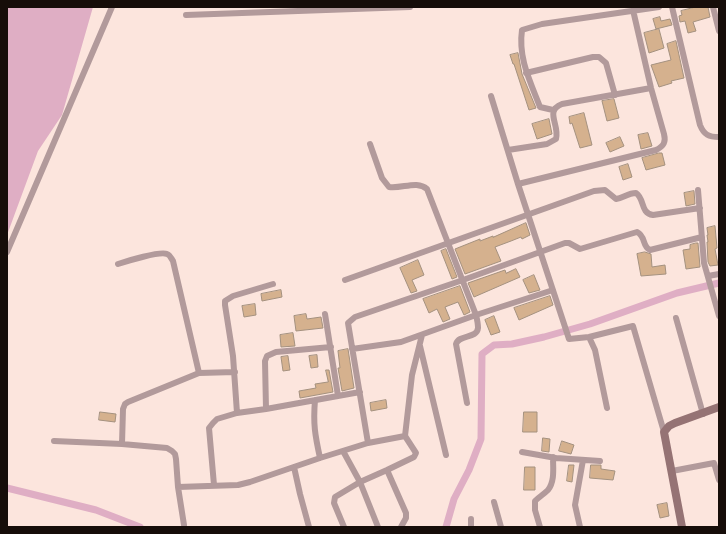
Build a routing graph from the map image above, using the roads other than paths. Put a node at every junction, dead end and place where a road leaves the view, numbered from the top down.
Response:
1 (112, 7) edge
2 (410, 7) edge
3 (659, 7) edge
4 (672, 7) edge
5 (712, 7) edge
6 (235, 10) edge
7 (633, 10) junction
8 (186, 15) dead end
9 (719, 31) edge
10 (526, 73) junction
11 (651, 88) junction
12 (614, 95) junction
13 (491, 96) dead end
14 (554, 110) junction
15 (719, 137) edge
16 (370, 144) dead end
17 (508, 150) junction
18 (518, 184) junction
19 (698, 190) dead end
20 (700, 208) junction
21 (528, 214) junction
22 (702, 237) junction
23 (449, 243) junction
24 (7, 252) edge
25 (540, 252) junction
26 (118, 264) dead end
27 (719, 274) edge
28 (345, 280) dead end
29 (463, 280) junction
30 (710, 282) junction
31 (273, 284) dead end
32 (552, 290) junction
33 (325, 314) dead end
34 (476, 315) junction
35 (719, 316) edge
36 (676, 318) dead end
37 (422, 335) junction
38 (590, 336) junction
39 (420, 345) junction
40 (331, 347) junction
41 (352, 349) junction
42 (235, 372) junction
43 (199, 373) junction
44 (360, 392) junction
45 (338, 396) junction
46 (315, 400) junction
47 (467, 403) dead end
48 (719, 407) edge
49 (607, 408) dead end
50 (266, 409) junction
51 (236, 413) junction
52 (703, 414) junction
53 (664, 432) junction
54 (405, 436) junction
55 (54, 441) dead end
56 (368, 443) junction
57 (122, 444) junction
58 (343, 451) junction
59 (522, 452) dead end
60 (446, 455) dead end
61 (553, 457) junction
62 (320, 458) junction
63 (584, 460) junction
64 (600, 461) dead end
65 (294, 467) junction
66 (387, 470) junction
67 (672, 471) junction
68 (719, 480) edge
69 (360, 482) junction
70 (214, 485) junction
71 (178, 486) junction
72 (494, 502) dead end
73 (471, 519) dead end
74 (184, 525) dead end
75 (309, 527) edge
76 (344, 527) edge
77 (378, 527) edge
78 (401, 527) edge
79 (471, 527) edge
80 (501, 527) edge
81 (540, 527) edge
82 (580, 527) edge
83 (682, 527) edge

1 - 24 street
2 - 6 street
3 - 7 street
4 - 15 street
5 - 9 street
6 - 8 street
7 - 10 street
7 - 11 street
10 - 12 street
10 - 14 street
11 - 12 street
11 - 18 street
12 - 14 street
13 - 17 street
14 - 17 street
16 - 23 street
17 - 18 street
18 - 21 street
19 - 20 street
20 - 21 street
20 - 22 street
21 - 23 street
21 - 25 street
22 - 25 street
22 - 30 street
23 - 28 street
23 - 29 street
25 - 29 street
25 - 32 street
26 - 43 street
27 - 30 street
29 - 34 street
29 - 41 street
30 - 35 street
31 - 42 street
32 - 34 street
32 - 38 street
33 - 40 street
34 - 37 street
34 - 47 street
36 - 52 street
37 - 39 street
37 - 41 street
38 - 49 street
38 - 53 street
39 - 54 street
39 - 60 street
40 - 45 street
40 - 50 street
41 - 44 street
42 - 43 street
42 - 51 street
43 - 57 street
44 - 45 street
44 - 56 street
45 - 46 street
46 - 50 street
46 - 62 street
48 - 52 main road
50 - 51 street
51 - 70 street
52 - 53 main road
53 - 67 main road
54 - 56 street
54 - 66 street
55 - 57 street
56 - 58 street
57 - 71 street
58 - 62 street
58 - 69 street
59 - 61 street
61 - 63 street
61 - 81 street
62 - 65 street
63 - 64 street
63 - 82 street
65 - 70 street
65 - 75 street
66 - 69 street
66 - 78 street
67 - 68 street
67 - 83 main road
69 - 76 street
69 - 77 street
70 - 71 street
71 - 74 street
72 - 80 street
73 - 79 street

